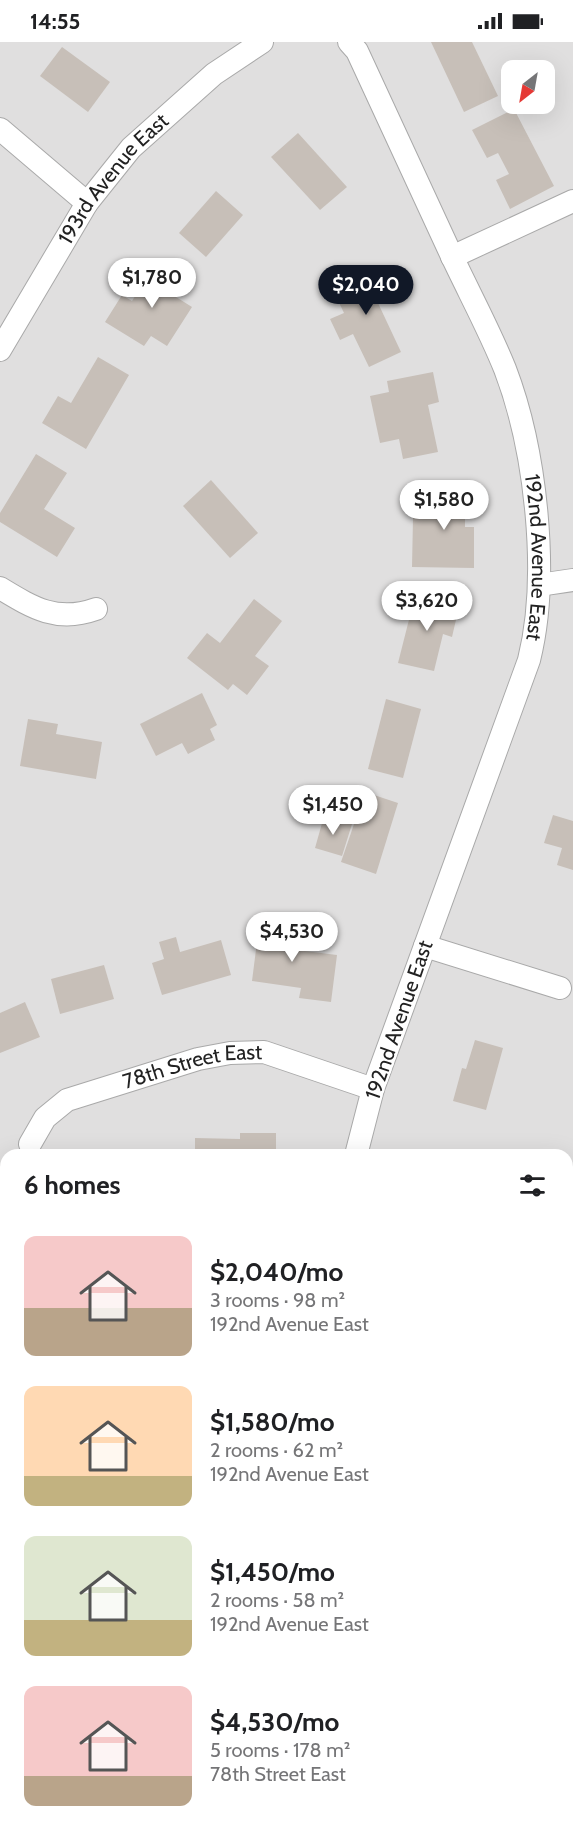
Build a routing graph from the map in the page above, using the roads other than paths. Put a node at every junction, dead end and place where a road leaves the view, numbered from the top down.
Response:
1 (262, 42) edge
2 (349, 42) edge
3 (0, 129) edge
4 (573, 201) edge
5 (87, 203) junction
6 (452, 257) junction
7 (0, 350) edge
8 (573, 580) edge
9 (539, 585) junction
10 (0, 588) edge
11 (96, 609) dead end
12 (425, 946) junction
13 (560, 988) dead end
14 (373, 1089) junction
15 (30, 1144) dead end
16 (358, 1149) edge

1 - 5 street, 193rd Avenue East
2 - 6 street, 192nd Avenue East
3 - 5 street
4 - 6 street
5 - 7 street, 193rd Avenue East
6 - 9 street, 192nd Avenue East
8 - 9 street
9 - 12 street, 192nd Avenue East
10 - 11 street
12 - 13 street
12 - 14 street, 192nd Avenue East
14 - 15 street, 78th Street East
14 - 16 street, 192nd Avenue East

